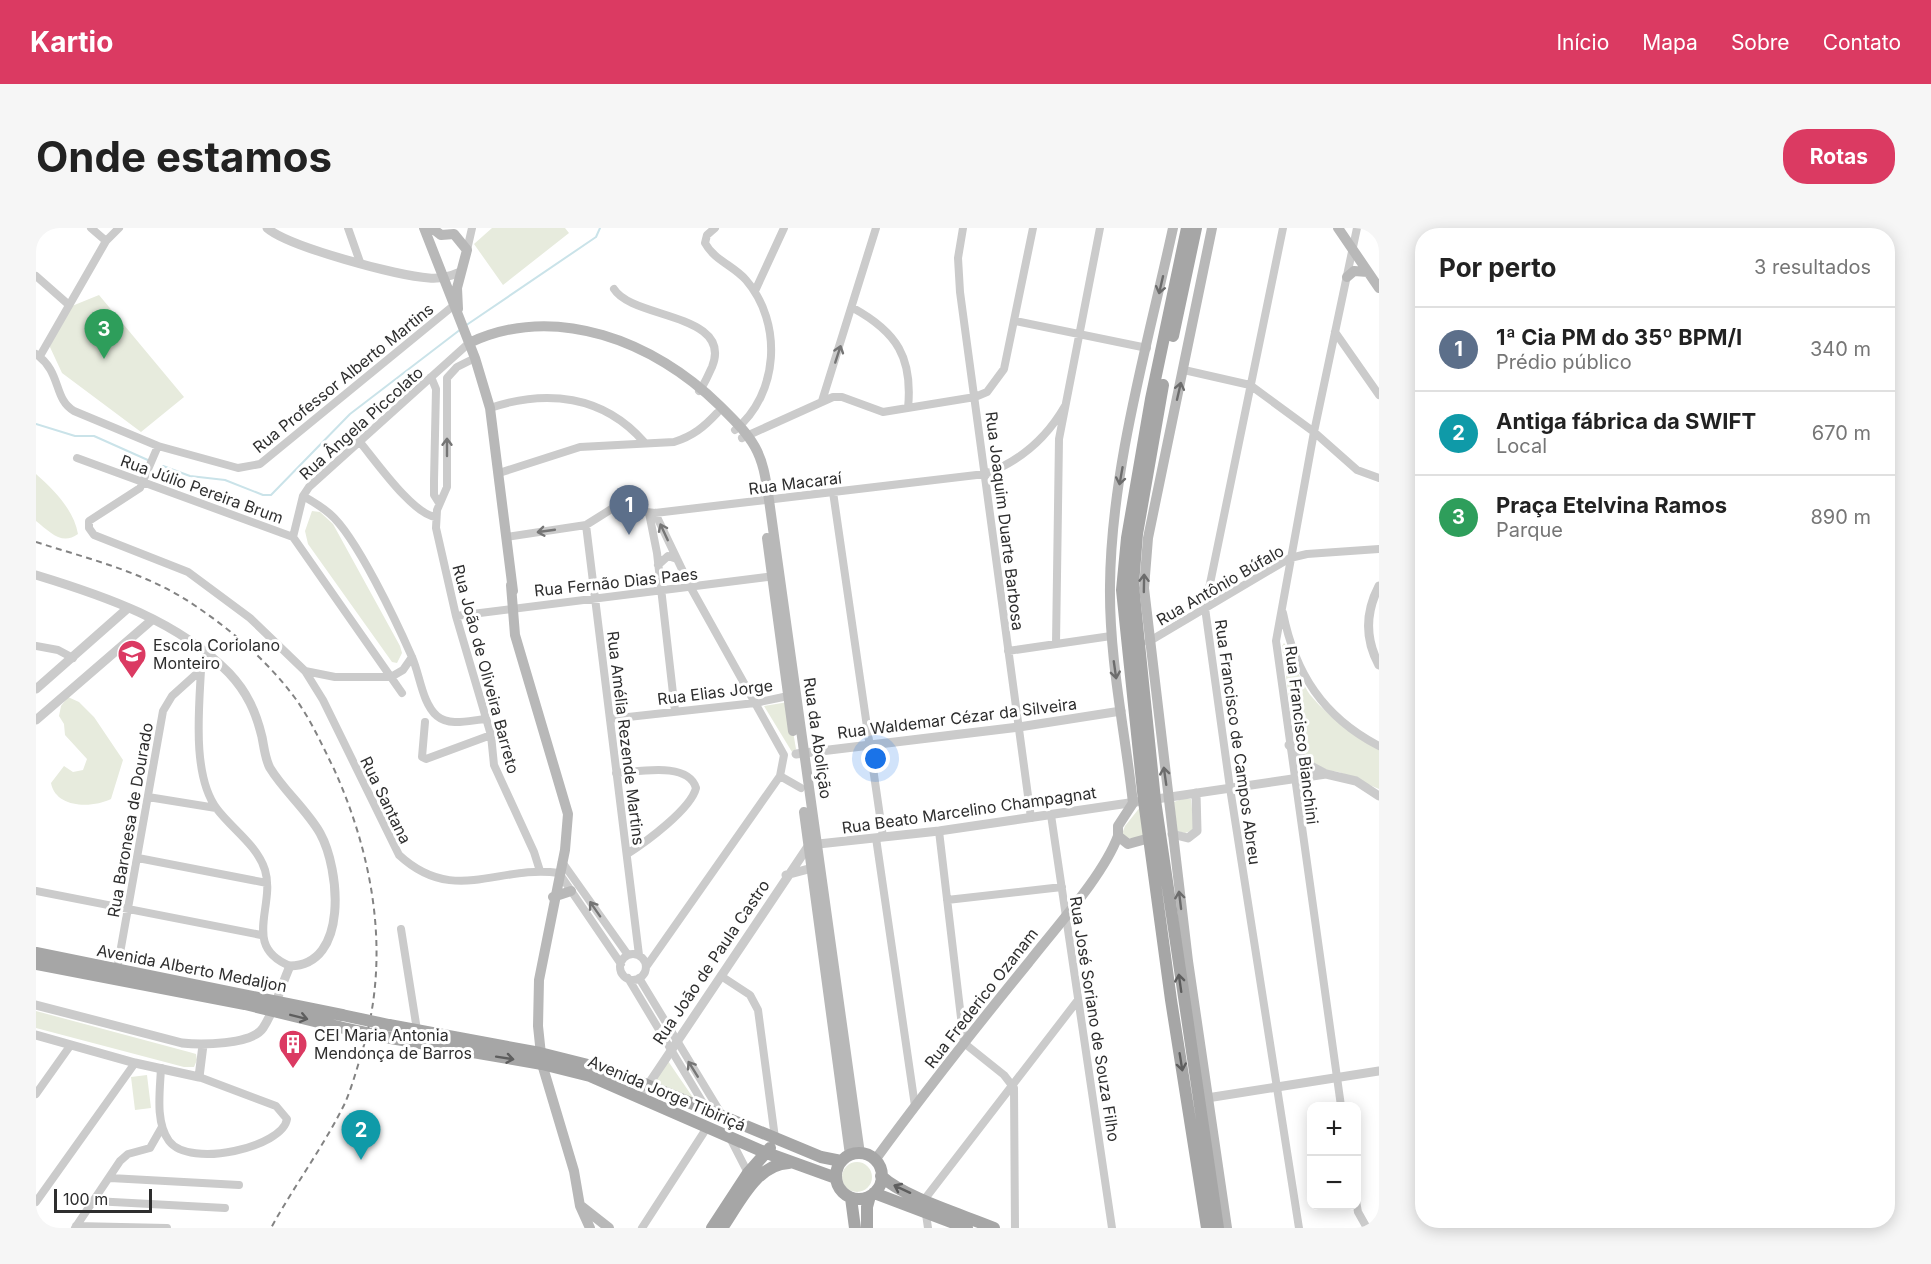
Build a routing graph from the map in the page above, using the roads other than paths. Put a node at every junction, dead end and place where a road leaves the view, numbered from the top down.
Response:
1 (91, 228) edge
2 (119, 228) edge
3 (267, 228) edge
4 (348, 228) edge
5 (424, 228) edge
6 (472, 228) edge
7 (715, 228) edge
8 (784, 228) edge
9 (876, 228) edge
10 (963, 228) edge
11 (1033, 228) edge
12 (1100, 228) edge
13 (1173, 228) edge
14 (1187, 228) edge
15 (1196, 228) edge
16 (1212, 228) edge
17 (1283, 228) edge
18 (1338, 228) edge
19 (1352, 228) edge
20 (1357, 228) edge
21 (436, 231) edge
22 (457, 231) edge
23 (106, 241) junction
24 (430, 247) junction
25 (1353, 249) junction
26 (467, 250) junction
27 (360, 262) junction
28 (460, 272) junction
29 (1368, 272) junction
30 (36, 276) edge
31 (1347, 277) junction
32 (442, 278) junction
33 (1379, 288) edge
34 (614, 289) dead end
35 (754, 291) junction
36 (69, 305) junction
37 (853, 308) junction
38 (457, 313) junction
39 (1015, 321) junction
40 (1335, 332) junction
41 (1078, 334) junction
42 (468, 339) junction
43 (1147, 348) junction
44 (38, 355) edge
45 (475, 358) junction
46 (446, 364) junction
47 (1184, 369) junction
48 (431, 378) junction
49 (447, 378) junction
50 (1250, 385) junction
51 (700, 390) junction
52 (1379, 395) edge
53 (975, 397) junction
54 (822, 400) junction
55 (1065, 406) junction
56 (490, 408) junction
57 (908, 408) junction
58 (717, 413) junction
59 (741, 432) junction
60 (1314, 432) junction
61 (359, 441) junction
62 (644, 442) junction
63 (158, 446) junction
64 (77, 458) dead end
65 (499, 472) junction
66 (985, 474) junction
67 (1379, 478) edge
68 (144, 483) junction
69 (833, 492) junction
70 (303, 496) junction
71 (766, 500) junction
72 (439, 503) junction
73 (652, 513) junction
74 (436, 517) junction
75 (586, 525) junction
76 (293, 537) junction
77 (506, 537) junction
78 (1379, 549) edge
79 (1290, 558) junction
80 (678, 559) junction
81 (658, 565) junction
82 (36, 574) edge
83 (776, 576) junction
84 (48, 578) junction
85 (36, 579) edge
86 (1379, 586) edge
87 (691, 588) junction
88 (661, 591) junction
89 (595, 598) junction
90 (1281, 606) junction
91 (514, 607) junction
92 (128, 608) junction
93 (1205, 608) junction
94 (456, 616) junction
95 (153, 619) junction
96 (1379, 630) edge
97 (1368, 634) junction
98 (1111, 636) junction
99 (1148, 642) junction
100 (1056, 644) junction
101 (36, 646) edge
102 (1008, 651) junction
103 (412, 657) junction
104 (73, 658) junction
105 (213, 659) junction
106 (1379, 665) edge
107 (201, 670) junction
108 (305, 671) junction
109 (391, 677) junction
110 (36, 689) edge
111 (402, 693) dead end
112 (788, 696) junction
113 (755, 703) junction
114 (675, 711) junction
115 (1120, 711) junction
116 (610, 718) junction
117 (486, 719) junction
118 (36, 720) edge
119 (425, 722) dead end
120 (1019, 727) junction
121 (491, 735) junction
122 (869, 744) junction
123 (1289, 745) junction
124 (1379, 746) edge
125 (799, 753) junction
126 (616, 772) junction
127 (1326, 774) junction
128 (780, 776) junction
129 (1294, 778) junction
130 (1230, 788) junction
131 (801, 789) junction
132 (1196, 793) junction
133 (1379, 796) edge
134 (148, 797) junction
135 (1168, 798) junction
136 (1144, 801) junction
137 (1116, 806) junction
138 (216, 808) junction
139 (1051, 815) junction
140 (1031, 818) junction
141 (1123, 818) junction
142 (939, 831) junction
143 (1118, 836) junction
144 (1161, 836) junction
145 (879, 838) junction
146 (1128, 844) junction
147 (813, 845) junction
148 (627, 854) junction
149 (1111, 855) junction
150 (138, 858) junction
151 (816, 867) junction
152 (560, 868) junction
153 (540, 871) junction
154 (786, 875) junction
155 (267, 883) junction
156 (1062, 887) junction
157 (36, 891) edge
158 (571, 891) junction
159 (553, 897) junction
160 (946, 900) junction
161 (128, 911) junction
162 (1065, 916) junction
163 (401, 929) dead end
164 (261, 935) junction
165 (628, 955) junction
166 (639, 955) junction
167 (37, 964) edge
168 (621, 964) junction
169 (290, 966) junction
170 (646, 967) junction
171 (117, 970) junction
172 (721, 976) junction
173 (628, 978) junction
174 (639, 978) junction
175 (1078, 1000) junction
176 (36, 1005) edge
177 (273, 1005) junction
178 (340, 1021) joint
179 (417, 1030) junction
180 (387, 1031) junction
181 (36, 1035) edge
182 (964, 1043) junction
183 (203, 1045) junction
184 (673, 1045) junction
185 (70, 1046) junction
186 (541, 1058) junction
187 (135, 1063) junction
188 (161, 1068) junction
189 (1379, 1071) edge
190 (199, 1077) junction
191 (1336, 1078) junction
192 (647, 1084) junction
193 (1012, 1084) junction
194 (1277, 1087) junction
195 (36, 1094) edge
196 (640, 1096) junction
197 (1207, 1098) junction
198 (1340, 1102) edge
199 (915, 1106) junction
200 (708, 1112) junction
201 (724, 1118) junction
202 (162, 1126) junction
203 (708, 1126) junction
204 (729, 1135) junction
205 (775, 1138) junction
206 (764, 1152) junction
207 (821, 1157) junction
208 (850, 1157) junction
209 (875, 1160) junction
210 (796, 1163) junction
211 (748, 1173) junction
212 (881, 1176) junction
213 (110, 1178) junction
214 (836, 1178) junction
215 (239, 1185) dead end
216 (872, 1194) junction
217 (851, 1197) junction
218 (94, 1201) junction
219 (36, 1202) edge
220 (580, 1206) junction
221 (925, 1206) junction
222 (225, 1209) dead end
223 (1358, 1210) edge
224 (76, 1227) edge
225 (167, 1228) edge
226 (590, 1228) edge
227 (607, 1228) edge
228 (642, 1228) edge
229 (712, 1228) edge
230 (722, 1228) edge
231 (855, 1228) edge
232 (867, 1228) edge
233 (928, 1228) edge
234 (967, 1228) edge
235 (994, 1228) edge
236 (1015, 1228) edge
237 (1112, 1228) edge
238 (1207, 1228) edge
239 (1218, 1228) edge
240 (1227, 1228) edge
241 (1299, 1228) edge
242 (1367, 1228) edge

1 - 23 street
2 - 23 street
3 - 27 street
4 - 27 street
5 - 24 main road
6 - 26 street
7 - 35 street
8 - 35 street
9 - 37 street
10 - 53 street, Rua Joaquim Duarte Barbosa
11 - 39 street
12 - 41 street
13 -> 43 main road
14 - 136 main road
15 - 136 main road
16 - 47 main road
17 - 50 street, Rua Francisco de Campos Abreu
18 - 19 main road
18 - 25 main road
20 - 25 street, Rua Francisco Bianchini
21 - 22 main road
21 - 24 main road
22 - 26 main road
23 - 36 street
24 - 32 main road
25 - 29 main road
25 - 31 street, Rua Francisco Bianchini
26 - 28 main road
27 - 32 street
28 - 32 street
28 - 38 main road
29 - 31 main road
29 - 33 main road
30 - 36 street
31 - 40 street, Rua Francisco Bianchini
32 - 38 main road
34 - 51 street
35 - 59 street
36 - 44 street
54 -> 37 street
37 - 57 street
38 - 42 main road
38 - 63 street, Rua Professor Alberto Martins
39 - 41 street
39 - 53 street
40 - 52 street
40 - 60 street, Rua Francisco Bianchini
41 - 43 street
41 - 55 street
42 - 45 main road
42 - 46 street, Rua Ângela Piccolato
42 - 51 main road, Rua da Abolição
43 -> 98 main road
44 - 63 street, Rua Professor Alberto Martins
45 - 49 street
45 - 56 main road
46 - 48 street, Rua Ângela Piccolato
46 - 49 street, Rua João de Oliveira Barreto
47 - 50 street
99 -> 47 main road
48 - 61 street, Rua Ângela Piccolato
48 - 72 street, Rua João de Oliveira Barreto
72 -> 49 street, Rua João de Oliveira Barreto
50 - 60 street
50 - 93 street, Rua Francisco de Campos Abreu
51 - 58 main road, Rua da Abolição
51 - 59 main road, Rua da Abolição
53 - 57 street
53 - 66 street, Rua Joaquim Duarte Barbosa
54 - 57 street
54 - 59 street
55 - 66 street, Rua Macaraí
55 - 100 street
56 - 62 street
56 - 65 main road
58 - 59 main road, Rua da Abolição
58 - 62 street
59 - 71 main road, Rua da Abolição
60 - 67 street
60 - 79 street, Rua Francisco Bianchini
61 - 70 street, Rua Ângela Piccolato
61 - 74 street
62 - 65 street
63 - 68 street
64 - 68 street, Rua Júlio Pereira Brum
65 - 77 main road
66 - 69 street, Rua Macaraí
66 - 102 street, Rua Joaquim Duarte Barbosa
68 - 76 street, Rua Júlio Pereira Brum
68 - 108 street, Rua Santana
69 - 71 street, Rua Macaraí
69 - 122 street
70 - 76 street, Rua Ângela Piccolato
70 - 103 street
71 - 73 street, Rua Macaraí
71 - 83 main road, Rua da Abolição
72 - 74 street, Rua João de Oliveira Barreto
73 - 75 street, Rua Macaraí
80 -> 73 street
73 - 81 street
74 - 94 street, Rua João de Oliveira Barreto
75 -> 77 street, Rua Macaraí
75 - 89 street, Rua Amélia Rezende Martins
76 - 109 street, Rua Júlio Pereira Brum
77 - 91 main road
78 - 79 street, Rua Antônio Búfalo
79 - 90 street, Rua Francisco Bianchini
79 - 93 street, Rua Antônio Búfalo
80 - 81 street
80 - 87 street
81 - 88 street
82 - 84 street
83 - 87 street, Rua Fernão Dias Paes
83 - 112 main road, Rua da Abolição
83 - 125 main road, Rua da Abolição
84 - 85 street
84 - 92 street
86 - 97 street
87 - 88 street, Rua Fernão Dias Paes
87 - 113 street
88 - 89 street, Rua Fernão Dias Paes
88 - 114 street
89 - 91 street, Rua Fernão Dias Paes
89 - 116 street, Rua Amélia Rezende Martins
90 - 123 street, Rua Francisco Bianchini
90 - 124 street
91 - 94 street, Rua Fernão Dias Paes
91 - 152 main road
92 - 95 street
92 - 104 street
93 - 99 street, Rua Antônio Búfalo
93 - 130 street, Rua Francisco de Campos Abreu
94 - 117 street, Rua João de Oliveira Barreto
95 - 105 street
95 - 118 street
96 - 97 street
97 - 106 street
98 - 100 street
98 -> 115 main road
135 -> 99 main road
100 - 102 street
101 - 104 street
102 - 120 street, Rua Joaquim Duarte Barbosa
103 - 109 street
103 - 117 street
104 - 110 street
105 - 107 street, Rua Baronesa de Dourado
105 - 169 street
107 - 134 street, Rua Baronesa de Dourado
107 - 138 street
108 - 109 street
108 - 153 street, Rua Santana
109 - 111 street, Rua Júlio Pereira Brum
112 - 113 street, Rua Elias Jorge
112 - 125 main road, Rua da Abolição
113 - 114 street, Rua Elias Jorge
113 - 128 street
114 - 116 street, Rua Elias Jorge
115 - 120 street, Rua Waldemar Cézar da Silveira
115 - 136 main road
116 - 126 street, Rua Amélia Rezende Martins
117 - 121 street, Rua João de Oliveira Barreto
119 - 121 street
120 - 122 street, Rua Waldemar Cézar da Silveira
120 - 140 street, Rua Joaquim Duarte Barbosa
121 - 153 street, Rua João de Oliveira Barreto
122 - 125 street, Rua Waldemar Cézar da Silveira
122 - 145 street
123 - 127 street
123 - 129 street, Rua Francisco Bianchini
125 - 131 main road, Rua da Abolição
125 - 147 main road, Rua da Abolição
126 - 148 street, Rua Amélia Rezende Martins
126 - 148 street
127 - 129 street, Rua Beato Marcelino Champagnat
127 - 133 street
128 - 131 street
128 - 170 street
129 - 130 street, Rua Beato Marcelino Champagnat
129 - 191 street, Rua Francisco Bianchini
130 - 132 street, Rua Beato Marcelino Champagnat
130 - 194 street, Rua Francisco de Campos Abreu
131 - 147 main road, Rua da Abolição
132 - 135 street, Rua Beato Marcelino Champagnat
132 - 144 street
134 - 138 street
134 - 150 street, Rua Baronesa de Dourado
135 - 136 street, Rua Beato Marcelino Champagnat
135 - 144 main road
136 - 137 street, Rua Beato Marcelino Champagnat
136 - 141 main road, Rua Frederico Ozanam
136 - 144 main road
137 - 139 street, Rua Beato Marcelino Champagnat
137 - 141 main road
138 - 155 street
139 - 140 street, Rua Beato Marcelino Champagnat
139 - 156 street, Rua José Soriano de Souza Filho
140 - 142 street, Rua Beato Marcelino Champagnat
141 - 143 main road, Rua Frederico Ozanam
142 - 145 street, Rua Beato Marcelino Champagnat
142 - 160 street
143 - 146 main road
143 - 149 main road, Rua Frederico Ozanam
144 - 146 main road, Rua Frederico Ozanam
197 -> 144 main road
144 -> 238 main road
239 -> 144 main road
145 - 147 street, Rua Beato Marcelino Champagnat
145 - 199 street
146 - 149 main road, Rua Frederico Ozanam
147 - 151 main road, Rua da Abolição
147 - 154 street, Rua João de Paula Castro
148 - 166 street, Rua Amélia Rezende Martins
149 - 162 main road, Rua Frederico Ozanam
150 - 155 street
150 - 161 street, Rua Baronesa de Dourado
151 - 154 street
151 - 208 main road, Rua da Abolição
152 - 153 street, Rua Santana
152 - 158 street
152 - 159 main road
165 -> 152 street
154 - 172 street, Rua João de Paula Castro
155 - 164 street
156 - 160 street
156 - 162 street, Rua José Soriano de Souza Filho
157 - 161 street
158 - 159 main road
158 - 168 street
159 - 186 main road
160 - 182 street
161 - 164 street
161 - 171 street, Rua Baronesa de Dourado
162 - 175 street, Rua José Soriano de Souza Filho
162 - 182 main road, Rua Frederico Ozanam
163 - 179 street
164 - 169 street
165 - 166 street
165 - 168 street
166 - 170 street
167 - 171 main road, Avenida Alberto Medaljon
167 - 177 main road, Avenida Alberto Medaljon
168 - 173 street
169 - 177 street
170 - 174 street
171 - 177 main road, Avenida Alberto Medaljon
172 - 184 street, Rua João de Paula Castro
172 - 205 street
173 - 174 street
173 - 184 street
174 - 184 street
175 - 193 street
175 - 237 street, Rua José Soriano de Souza Filho
176 - 183 street
177 - 178 main road, Avenida Alberto Medaljon
177 - 183 street
178 - 180 main road, Avenida Jorge Tibiriçá, bridge
179 - 180 main road, Avenida Jorge Tibiriçá
179 - 186 main road, Avenida Jorge Tibiriçá
180 -> 186 main road, Avenida Jorge Tibiriçá
181 - 185 street
182 - 193 street
182 - 199 main road, Rua Frederico Ozanam
183 - 190 street
184 - 192 street, Rua João de Paula Castro
184 - 200 street
201 -> 184 street
185 - 187 street
185 - 195 street
186 - 192 main road, Avenida Jorge Tibiriçá
186 - 196 main road, Avenida Jorge Tibiriçá
186 - 220 main road
187 - 188 street
187 - 219 street
188 - 190 street
188 - 202 street
189 - 191 street
190 - 202 street
191 - 194 street
191 - 198 street, Rua Francisco Bianchini
192 - 196 street, Rua João de Paula Castro
192 - 200 main road, Avenida Jorge Tibiriçá
193 - 221 street
193 - 236 street
194 - 197 street
194 - 241 street, Rua Francisco de Campos Abreu
196 - 203 main road, Avenida Jorge Tibiriçá
197 - 240 main road
199 - 209 main road, Rua Frederico Ozanam
200 - 201 main road, Avenida Jorge Tibiriçá
201 - 205 main road, Avenida Jorge Tibiriçá
202 - 213 street
203 - 204 main road, Avenida Jorge Tibiriçá
203 - 228 street
204 - 206 main road, Avenida Jorge Tibiriçá
204 - 211 street
205 - 207 main road, Avenida Jorge Tibiriçá
206 - 207 main road
206 - 210 main road, Avenida Jorge Tibiriçá
206 - 211 main road
207 - 208 main road, Avenida Jorge Tibiriçá
208 - 209 main road
208 - 214 main road
209 - 212 main road
210 - 214 main road, Avenida Jorge Tibiriçá
210 - 230 main road
211 - 229 main road
212 - 216 main road
221 -> 212 main road
213 - 215 street
213 - 218 street
214 - 217 main road
216 - 217 main road
216 - 221 main road
216 - 232 main road
217 - 231 main road
218 - 222 street
218 - 224 street
220 - 226 main road
220 - 227 main road
221 - 233 street
221 - 234 main road
221 - 235 main road
223 - 242 street
224 - 225 street

